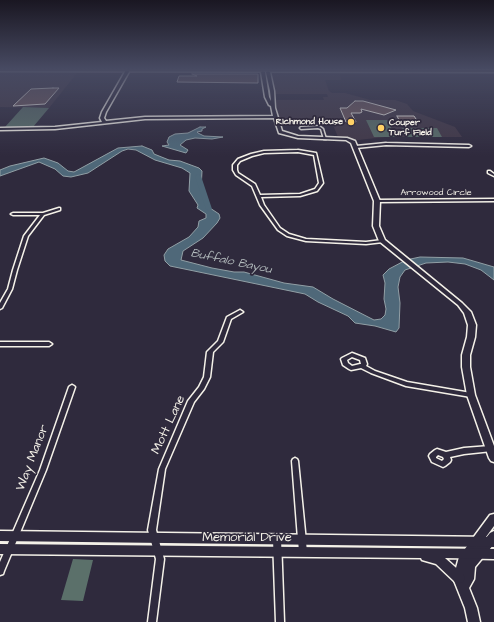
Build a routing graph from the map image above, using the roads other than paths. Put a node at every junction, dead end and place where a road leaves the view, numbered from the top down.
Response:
1 (112, 98) edge
2 (268, 98) edge
3 (275, 117) junction
4 (104, 122) junction
5 (301, 128) dead end
6 (0, 129) edge
7 (325, 138) junction
8 (469, 146) dead end
9 (356, 147) junction
10 (490, 172) dead end
11 (494, 175) edge
12 (259, 196) junction
13 (494, 200) edge
14 (377, 201) junction
15 (59, 209) dead end
16 (13, 214) dead end
17 (43, 214) junction
18 (382, 241) junction
19 (0, 308) edge
20 (240, 312) dead end
21 (0, 344) edge
22 (49, 344) dead end
23 (362, 366) dead end
24 (72, 387) dead end
25 (471, 395) junction
26 (490, 449) junction
27 (446, 455) dead end
28 (494, 458) edge
29 (296, 461) dead end
30 (494, 518) edge
31 (0, 536) edge
32 (13, 537) junction
33 (154, 538) junction
34 (277, 539) junction
35 (302, 539) junction
36 (492, 540) edge
37 (476, 542) junction
38 (4, 549) edge
39 (158, 551) junction
40 (278, 552) junction
41 (303, 552) junction
42 (417, 554) junction
43 (473, 554) junction
44 (494, 554) edge
45 (0, 571) edge
46 (461, 583) junction
47 (152, 622) edge
48 (280, 622) edge
49 (474, 622) edge

1 - 4 street
2 - 3 street
3 - 4 street
3 - 7 street
4 - 6 street
5 - 7 street
7 - 9 street
8 - 9 street
9 - 14 street
10 - 11 street
12 - 12 street
12 - 18 street
13 - 14 street, Arrowood Circle
14 - 18 street
15 - 17 street
16 - 17 street
17 - 19 street
18 - 25 street
20 - 33 street, Mott Lane
21 - 22 street
23 - 25 street
24 - 32 street, Way Manor
25 - 26 street
26 - 27 street
26 - 28 street
29 - 35 street
30 - 37 street
31 - 32 street, Memorial Drive
32 - 33 street, Memorial Drive
32 - 38 street, Way Manor
33 - 34 street, Memorial Drive
33 - 39 street, Mott Lane
34 - 35 street, Memorial Drive
34 - 40 street
35 - 37 street, Memorial Drive
35 - 41 street
36 - 37 street, Memorial Drive
36 - 43 street
37 - 43 street
38 - 39 street, Memorial Drive
38 - 45 street, Way Manor
39 - 40 street, Memorial Drive
39 - 47 street, Mott Lane
40 - 41 street, Memorial Drive
40 - 48 street
41 - 42 street, Memorial Drive
42 - 43 street, Memorial Drive
42 - 46 street
43 - 44 street, Memorial Drive
43 - 46 street
46 - 49 street

